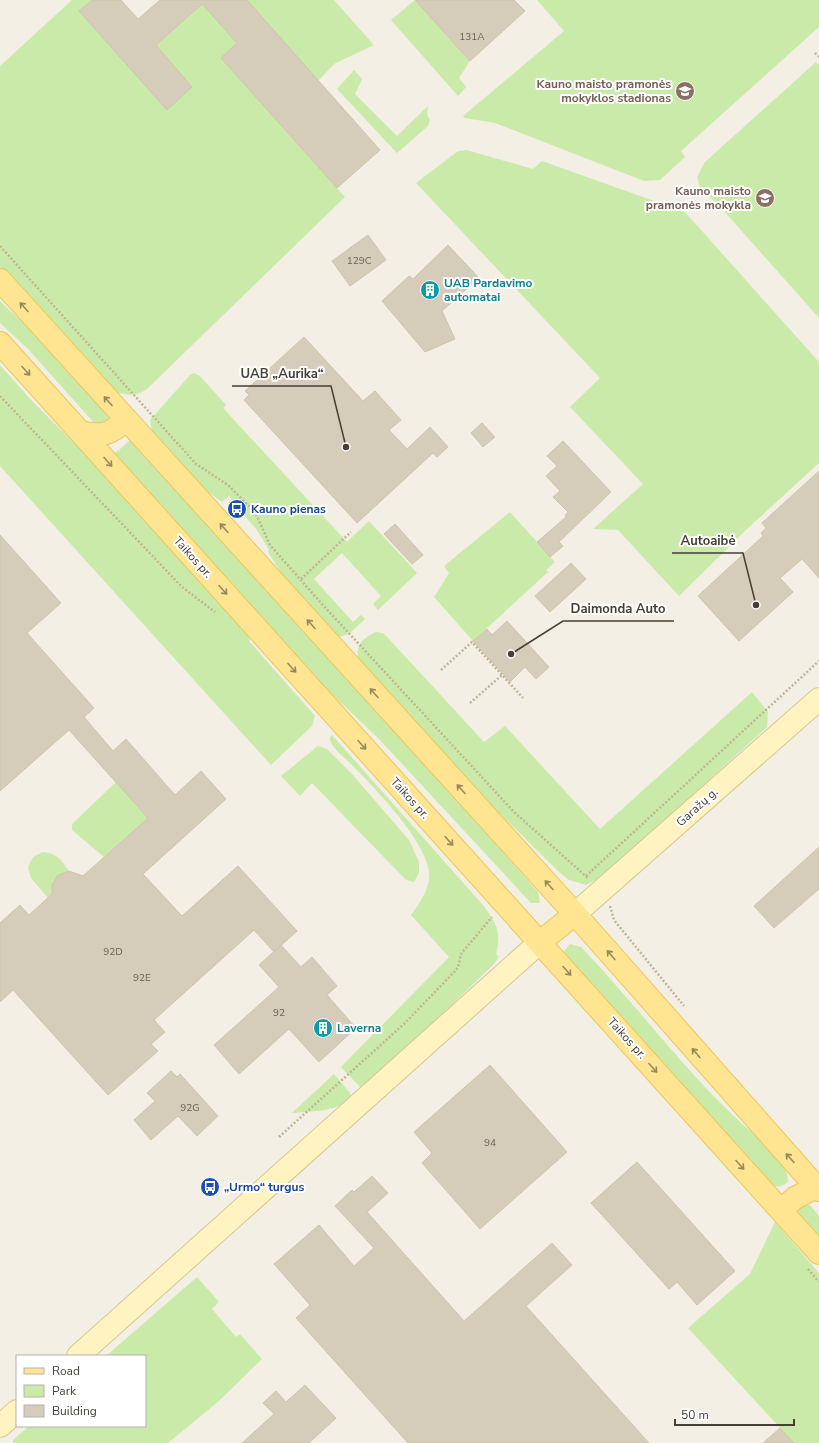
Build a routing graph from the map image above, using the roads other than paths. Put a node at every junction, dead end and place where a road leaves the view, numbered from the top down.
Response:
1 (0, 280) edge
2 (0, 343) edge
3 (126, 420) junction
4 (82, 433) junction
5 (819, 699) edge
6 (575, 914) junction
7 (540, 942) junction
8 (818, 1189) edge
9 (780, 1210) junction
10 (819, 1253) edge
11 (79, 1355) edge
12 (16, 1412) edge
13 (0, 1426) edge

3 -> 1 main road
2 -> 4 main road, Taikos pr.
3 - 4 main road
6 -> 3 main road
4 -> 7 main road, Taikos pr.
5 - 6 street, Garažų g.
6 - 7 main road
8 -> 6 main road
7 -> 9 main road, Taikos pr.
7 - 11 street
8 - 9 main road
9 - 10 main road, Taikos pr.
12 - 13 street

